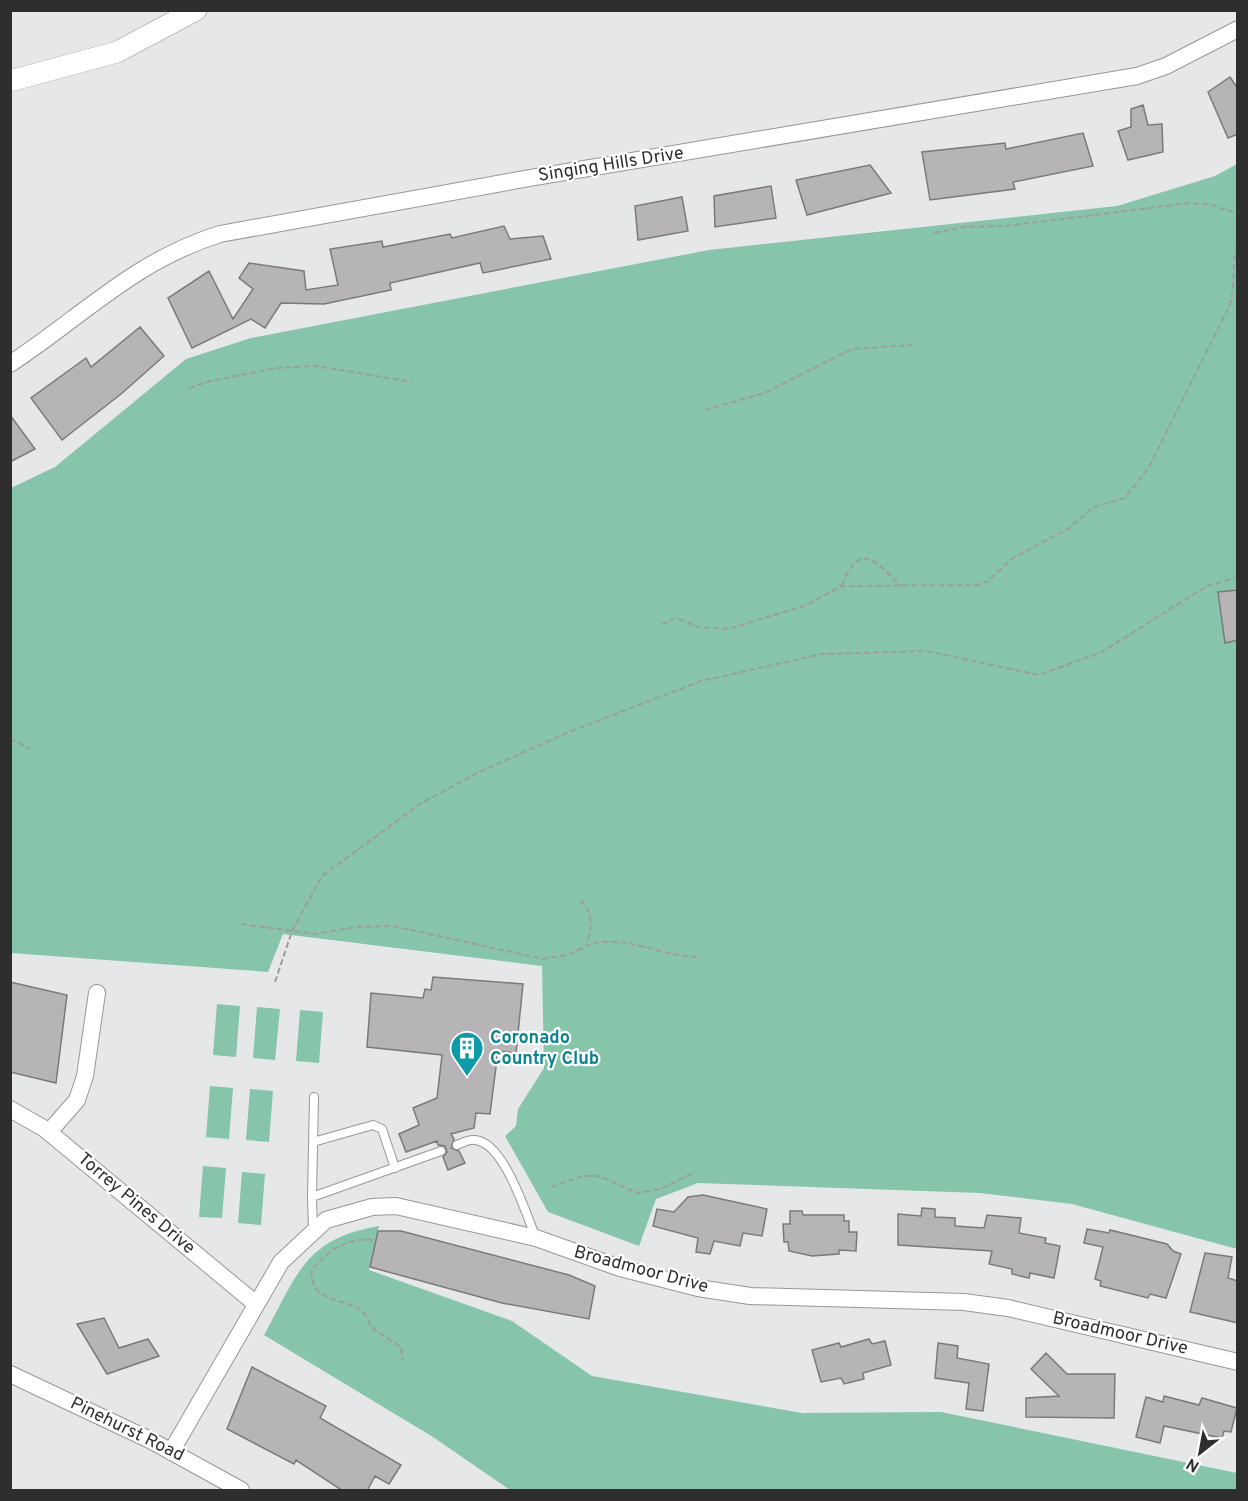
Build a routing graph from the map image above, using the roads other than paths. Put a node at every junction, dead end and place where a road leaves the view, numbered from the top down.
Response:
1 (196, 10) edge
2 (1238, 29) edge
3 (10, 81) edge
4 (10, 364) edge
5 (97, 993) dead end
6 (314, 1097) dead end
7 (10, 1110) edge
8 (49, 1132) junction
9 (313, 1142) junction
10 (457, 1145) dead end
11 (441, 1151) dead end
12 (395, 1168) junction
13 (312, 1197) junction
14 (314, 1230) junction
15 (536, 1238) junction
16 (256, 1304) junction
17 (1238, 1362) edge
18 (10, 1374) edge
19 (171, 1452) junction
20 (242, 1491) edge

1 - 3 street
2 - 4 street, Singing Hills Drive
5 - 8 street
6 - 9 lane
7 - 8 street, Torrey Pines Drive
8 - 16 street, Torrey Pines Drive
9 - 12 lane
9 - 13 lane
10 - 15 lane
11 - 12 lane
12 - 13 lane
13 - 14 lane
14 - 15 street, Broadmoor Drive
14 - 16 street, Broadmoor Drive
15 - 17 street, Broadmoor Drive
16 - 19 street, Broadmoor Drive
18 - 19 street, Pinehurst Road
19 - 20 street, Pinehurst Road

